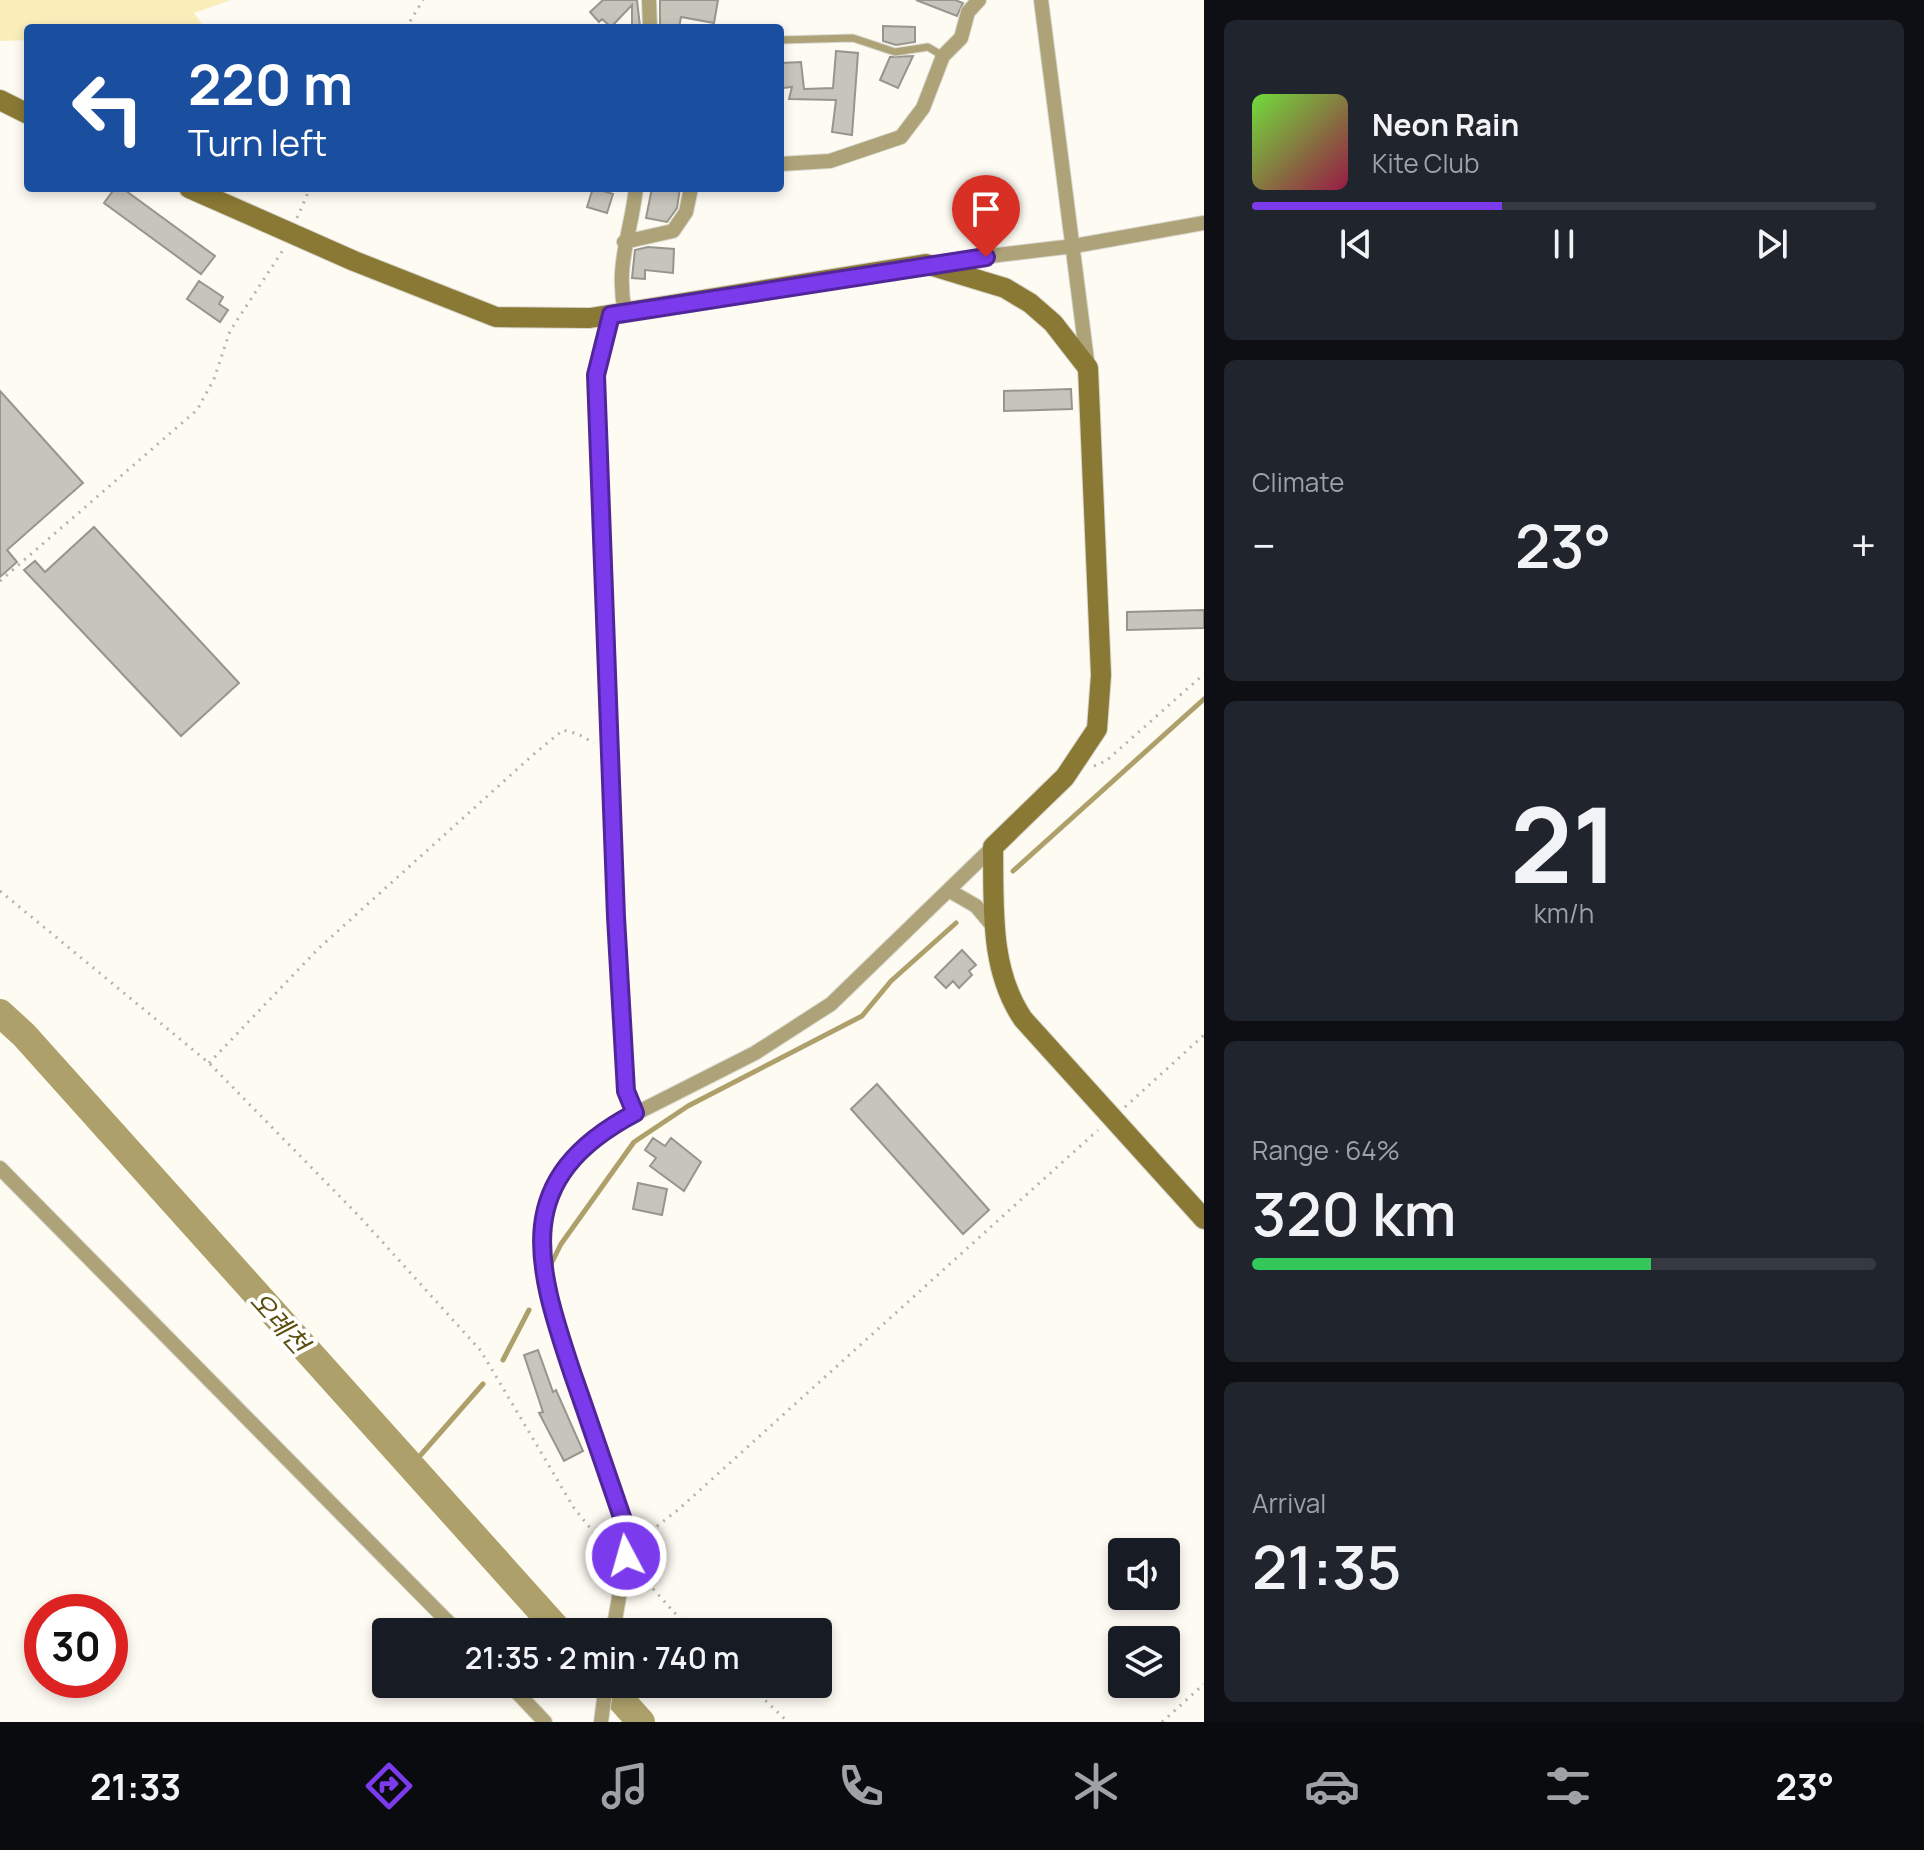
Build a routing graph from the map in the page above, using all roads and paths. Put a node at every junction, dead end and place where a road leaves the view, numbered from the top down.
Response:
1 (423, 0) edge
2 (649, 0) edge
3 (979, 0) edge
4 (1043, 3) edge
5 (408, 24) edge
6 (650, 24) edge
7 (784, 40) edge
8 (943, 56) junction
9 (0, 100) edge
10 (24, 112) edge
11 (784, 164) edge
12 (198, 192) edge
13 (305, 192) edge
14 (635, 192) edge
15 (690, 192) edge
16 (1204, 223) edge
17 (292, 235) junction
18 (624, 242) junction
19 (1074, 246) junction
20 (926, 264) junction
21 (618, 314) junction
22 (1088, 368) junction
23 (0, 581) edge
24 (1204, 674) edge
25 (610, 760) junction
26 (1061, 781) junction
27 (993, 847) junction
28 (0, 891) edge
29 (950, 891) junction
30 (995, 930) junction
31 (1204, 1035) edge
32 (209, 1063) junction
33 (635, 1113) junction
34 (1112, 1118) junction
35 (0, 1168) edge
36 (1204, 1219) edge
37 (626, 1556) junction
38 (444, 1618) edge
39 (615, 1618) edge
40 (680, 1618) edge
41 (1204, 1684) edge
42 (522, 1698) edge
43 (604, 1698) edge
44 (763, 1698) edge
45 (545, 1722) edge
46 (601, 1722) edge
47 (788, 1722) edge
48 (1162, 1722) edge

1 - 5 path
2 - 6 street
3 - 8 street
4 - 19 street
7 - 8 lane
8 - 11 street
9 - 10 street
12 - 17 street
13 - 17 path
14 - 18 street
15 - 18 street
16 - 19 street
17 - 21 street
17 - 23 path
18 - 21 street
19 - 20 street
19 - 22 street
20 - 21 street
20 - 22 street
21 - 25 street
22 - 26 street
24 - 26 path
25 - 32 path
25 - 33 street
26 - 27 street
27 - 29 street
27 - 30 street
28 - 32 path
29 - 30 street
29 - 33 street
30 - 34 street
31 - 34 path
32 - 37 path
33 - 37 street
34 - 36 street
34 - 37 path
35 - 38 street
37 - 39 street
37 - 40 path
41 - 48 path
42 - 45 street
43 - 46 street
44 - 47 path

